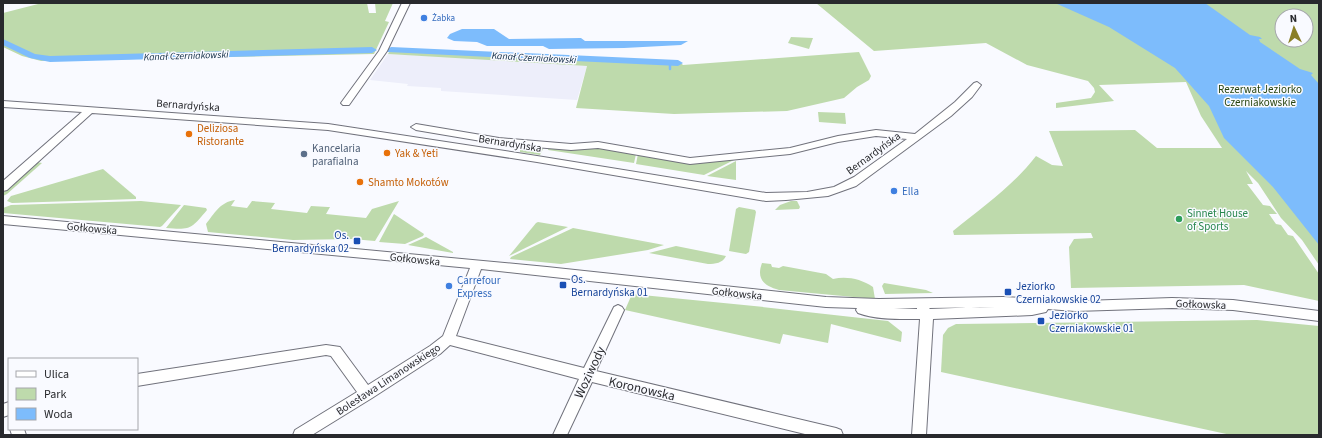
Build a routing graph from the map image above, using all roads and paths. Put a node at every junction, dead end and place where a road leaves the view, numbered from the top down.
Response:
1 (406, 3) edge
2 (977, 85) dead end
3 (346, 103) dead end
4 (3, 104) edge
5 (90, 110) junction
6 (416, 127) dead end
7 (917, 137) junction
8 (3, 187) edge
9 (3, 220) edge
10 (477, 265) junction
11 (924, 309) junction
12 (618, 310) dead end
13 (1319, 316) edge
14 (448, 339) junction
15 (588, 375) junction
16 (138, 380) edge
17 (367, 394) junction
18 (300, 435) edge
19 (560, 435) edge
20 (836, 435) edge
21 (919, 435) edge

1 - 3 street
2 - 7 street, Bernardyńska
4 - 5 street, Bernardyńska
5 - 7 street, Bernardyńska
5 - 8 street
6 - 7 street
9 - 10 street, Gołkowska
10 - 11 street, Gołkowska
10 - 14 street, Bolesława Limanowskiego
11 - 13 street, Gołkowska
11 - 21 street
12 - 15 street, Woziwody
14 - 15 street, Koronowska
14 - 17 street, Bolesława Limanowskiego
15 - 19 street, Woziwody
15 - 20 street, Koronowska
16 - 17 street
17 - 18 street, Bolesława Limanowskiego

